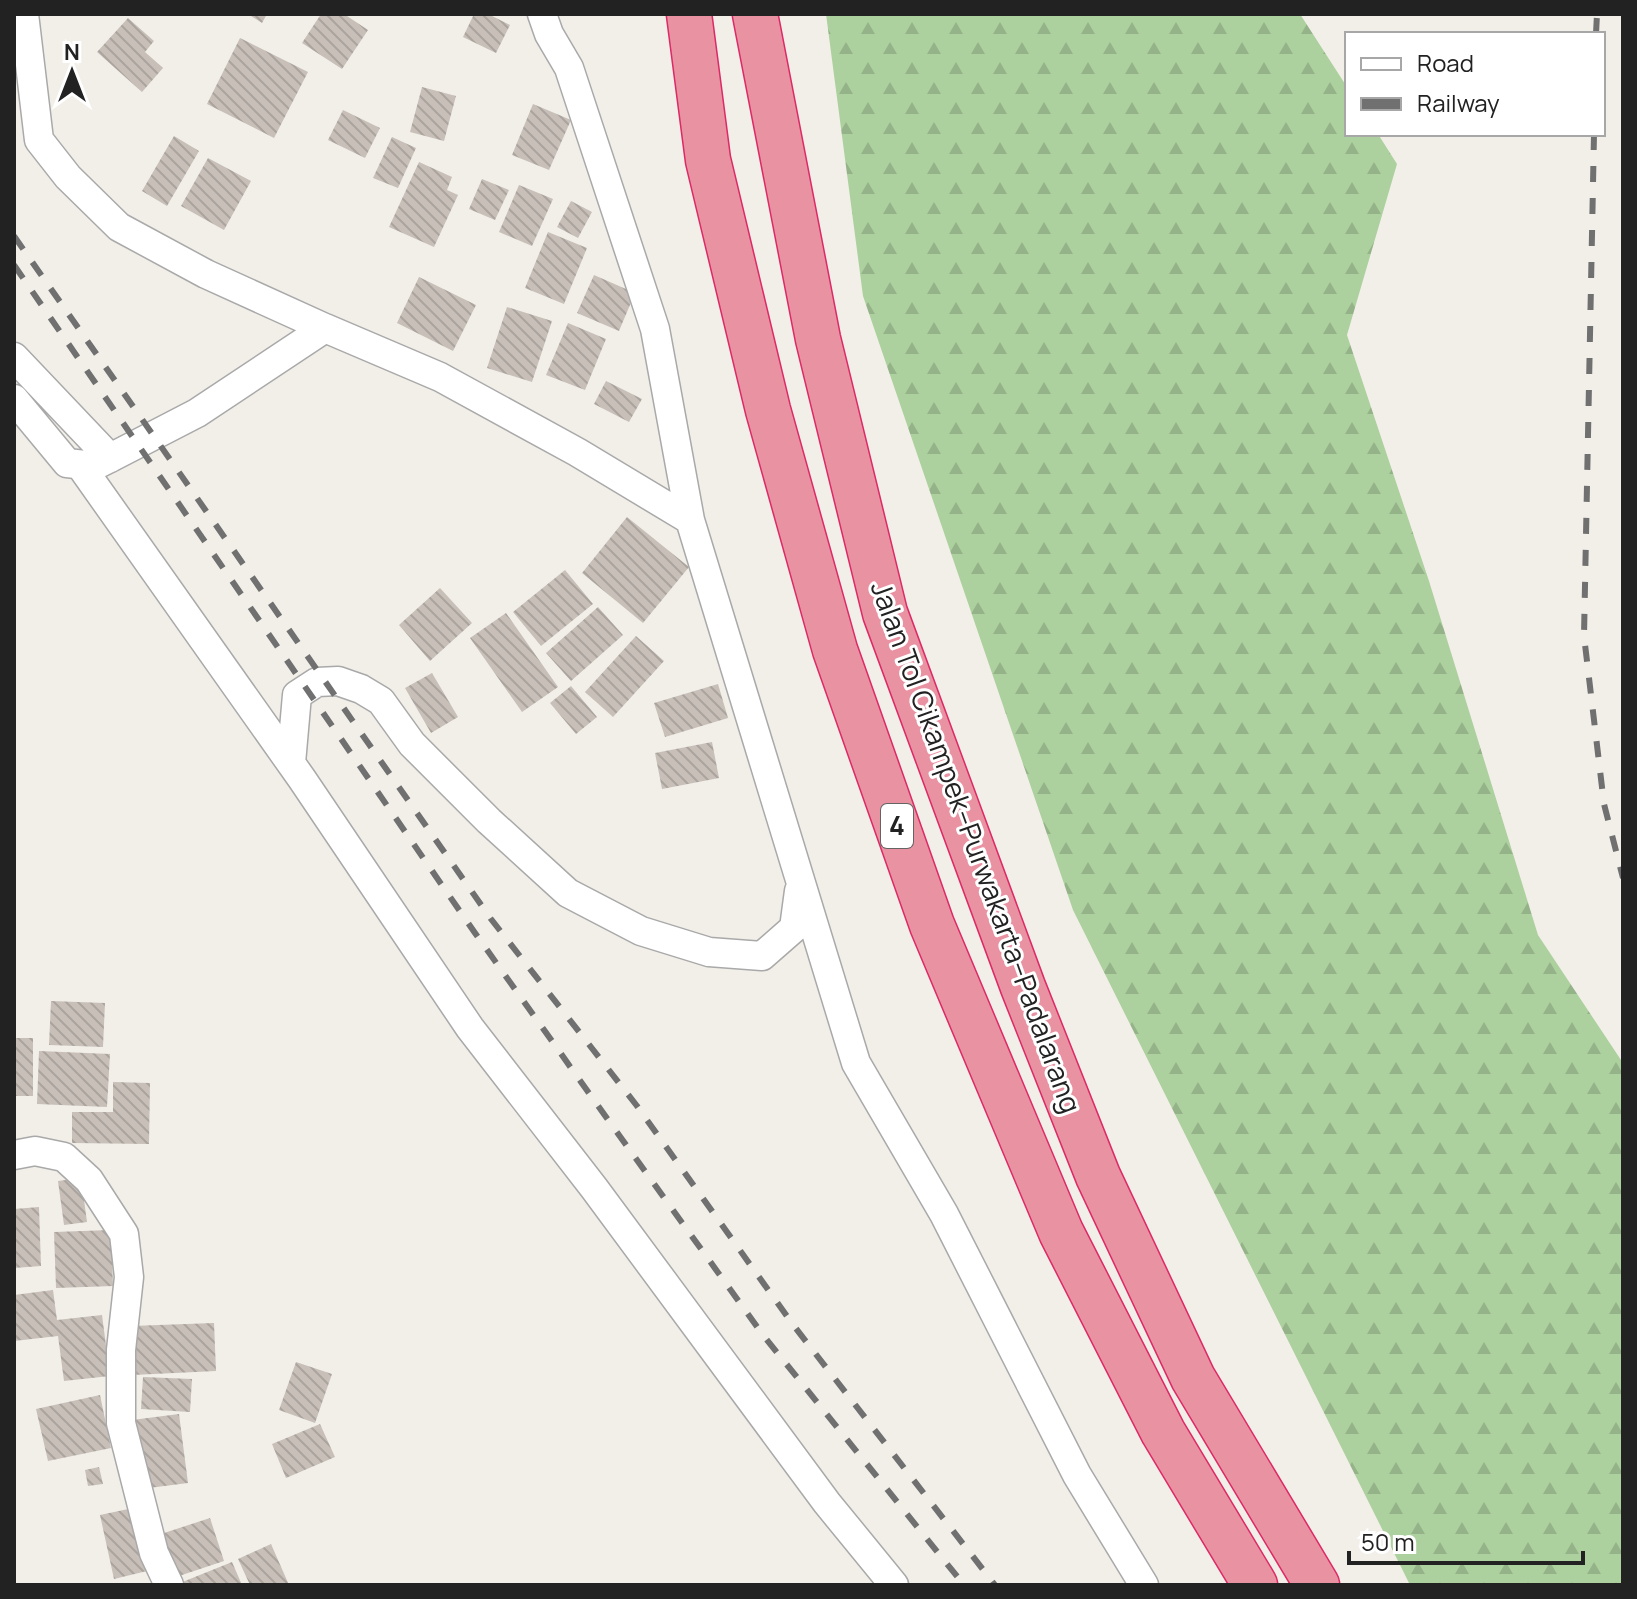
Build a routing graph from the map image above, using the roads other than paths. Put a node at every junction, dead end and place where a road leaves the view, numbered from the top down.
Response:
1 (24, 14) edge
2 (542, 14) edge
3 (689, 14) edge
4 (755, 14) edge
5 (325, 328) junction
6 (14, 357) edge
7 (14, 399) edge
8 (110, 458) junction
9 (80, 465) junction
10 (690, 520) junction
11 (291, 763) junction
12 (801, 882) junction
13 (14, 1155) edge
14 (169, 1585) edge
15 (894, 1585) edge
16 (1144, 1585) edge
17 (1255, 1585) edge
18 (1317, 1585) edge

1 - 5 street
2 - 10 street
3 - 17 highway, Jalan Tol Cikampek–Purwakarta–Padalarang / 4
4 - 18 highway, Jalan Tol Cikampek–Purwakarta–Padalarang / 4
5 - 8 street
5 - 10 street
6 - 8 street
7 - 9 street
8 - 9 street
9 - 11 street
10 - 12 street
11 - 12 street
11 - 15 street
12 - 16 street
13 - 14 street

